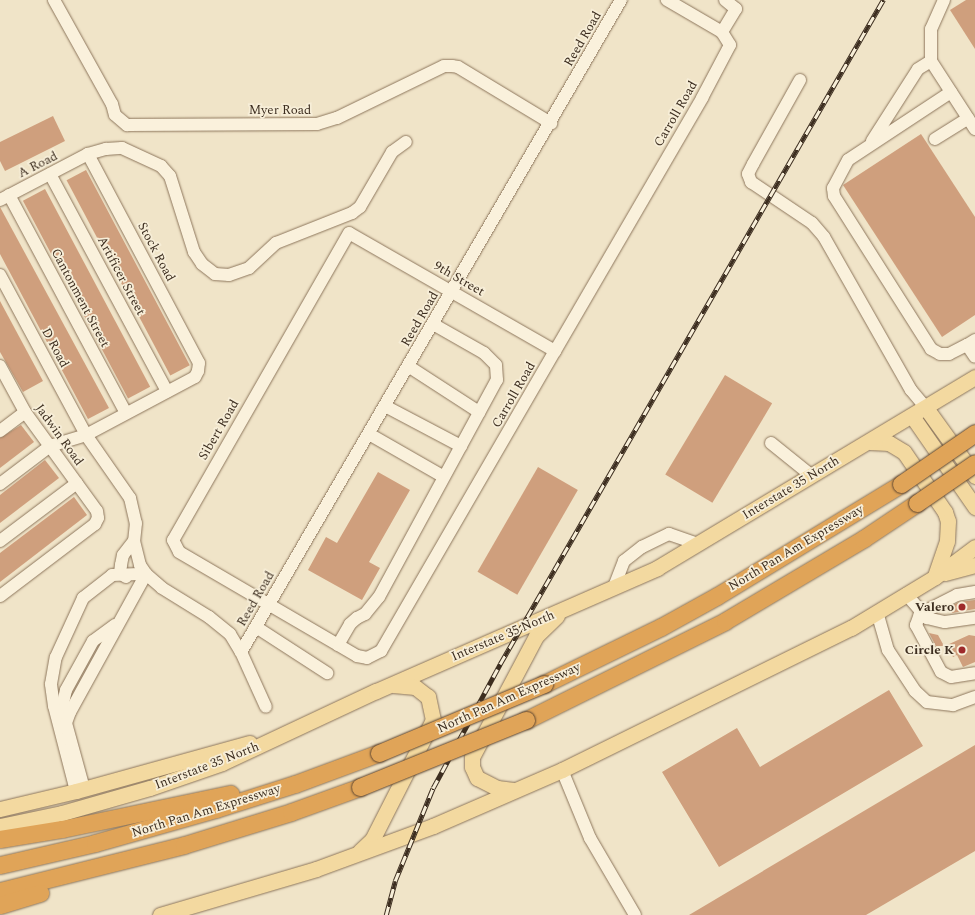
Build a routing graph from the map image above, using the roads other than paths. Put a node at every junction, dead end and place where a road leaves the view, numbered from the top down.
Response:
1 (54, 0) edge
2 (621, 0) edge
3 (667, 0) edge
4 (725, 0) edge
5 (944, 0) edge
6 (725, 36) junction
7 (931, 61) junction
8 (800, 80) dead end
9 (952, 92) junction
10 (968, 118) junction
11 (551, 123) junction
12 (975, 129) edge
13 (935, 139) dead end
14 (406, 142) dead end
15 (869, 146) junction
16 (88, 154) junction
17 (50, 174) junction
18 (4, 198) edge
19 (349, 232) joint
20 (0, 275) edge
21 (452, 291) junction
22 (433, 324) junction
23 (971, 343) edge
24 (555, 351) junction
25 (975, 357) edge
26 (0, 366) edge
27 (408, 366) junction
28 (975, 377) edge
29 (911, 390) junction
30 (167, 391) junction
31 (385, 406) junction
32 (926, 408) junction
33 (25, 412) junction
34 (479, 412) junction
35 (126, 413) junction
36 (912, 416) junction
37 (0, 431) edge
38 (975, 433) edge
39 (369, 434) junction
40 (86, 435) junction
41 (870, 442) junction
42 (771, 443) dead end
43 (50, 446) junction
44 (461, 446) junction
45 (975, 463) edge
46 (812, 476) junction
47 (975, 476) edge
48 (444, 478) junction
49 (77, 483) junction
50 (0, 484) edge
51 (975, 507) edge
52 (0, 541) edge
53 (134, 541) junction
54 (698, 544) junction
55 (975, 547) edge
56 (975, 565) edge
57 (120, 573) junction
58 (146, 574) junction
59 (935, 577) junction
60 (139, 586) junction
61 (614, 587) junction
62 (162, 588) junction
63 (975, 592) edge
64 (906, 594) junction
65 (0, 596) edge
66 (269, 605) junction
67 (565, 609) junction
68 (877, 612) junction
69 (920, 614) junction
70 (975, 618) edge
71 (256, 627) junction
72 (338, 645) junction
73 (241, 652) junction
74 (327, 673) dead end
75 (975, 673) edge
76 (392, 685) junction
77 (975, 697) edge
78 (266, 708) dead end
79 (294, 731) junction
80 (348, 764) junction
81 (562, 770) junction
82 (80, 790) junction
83 (513, 790) junction
84 (0, 809) edge
85 (290, 812) junction
86 (0, 826) edge
87 (0, 839) edge
88 (357, 854) junction
89 (0, 865) edge
90 (0, 891) edge
91 (0, 905) edge
92 (160, 915) edge
93 (635, 915) edge

1 - 11 street, Myer Road
2 - 11 street, Reed Road
3 - 6 street
4 - 6 street, Carroll Road
5 - 7 street
6 - 24 street, Carroll Road
7 - 9 street
7 - 15 street
8 - 29 street
9 - 10 street
9 - 15 street
10 - 12 street
10 - 13 street
11 - 21 street, Reed Road
14 - 16 street, A Road
15 - 23 street
16 - 17 street, A Road
16 - 30 street, Stock Road
17 - 18 street, A Road
17 - 30 street, Artificer Street
18 - 35 street, Cantonment Street
19 - 21 street, 9th Street
19 - 66 street, Sibert Road
20 - 40 street, D Road
21 - 22 street, Reed Road
21 - 24 street, 9th Street
22 - 27 street, Reed Road
22 - 34 street
23 - 25 street
24 - 72 street, Carroll Road
26 - 33 street, Jadwin Road
27 - 31 street, Reed Road
27 - 34 street
28 - 32 main road, Interstate 35 North
29 - 32 street
29 - 36 street
30 - 35 street
31 - 39 street, Reed Road
31 - 44 street
32 - 36 main road, Interstate 35 North
32 - 47 main road
33 - 37 street
33 - 43 street, Jadwin Road
34 - 44 street
35 - 40 street
36 - 41 main road, Interstate 35 North
36 - 51 main road
38 - 80 highway, North Pan Am Expressway, bridge
39 - 48 street
39 - 66 street, Reed Road
40 - 43 street
40 - 53 street, Jadwin Road
41 - 46 main road, Interstate 35 North
41 - 59 main road
42 - 46 street
43 - 49 street, Jadwin Road
43 - 50 street
44 - 48 street
45 - 85 highway, North Pan Am Expressway, bridge
46 - 54 main road, Interstate 35 North
48 - 72 street
49 - 52 street
49 - 65 street, Jadwin Road
53 - 57 street, Jadwin Road
53 - 58 street, Jadwin Road
54 - 61 main road, Interstate 35 North
54 - 61 street
55 - 59 main road
56 - 59 main road
57 - 58 street
57 - 60 street, Jadwin Road
57 - 82 street
58 - 60 street
58 - 62 street, Jadwin Road
59 - 64 main road
60 - 62 street, Jadwin Road
60 - 82 street
61 - 67 main road, Interstate 35 North
62 - 73 street, Jadwin Road
63 - 69 street
64 - 68 main road
64 - 69 street
66 - 71 street, Reed Road
66 - 72 street, Carroll Road
67 - 76 main road, Interstate 35 North
67 - 83 main road
68 - 77 street
68 - 81 main road
69 - 70 street
69 - 75 street
71 - 73 street, Reed Road
71 - 74 street
73 - 78 street, Jadwin Road
76 - 79 main road, Interstate 35 North
76 - 88 main road
79 - 82 main road
79 - 86 main road, Interstate 35 North
80 - 87 highway
80 - 89 highway, North Pan Am Expressway
81 - 83 main road
81 - 93 street
82 - 84 main road
83 - 88 main road
85 - 90 highway, North Pan Am Expressway
85 - 91 highway
88 - 92 main road

